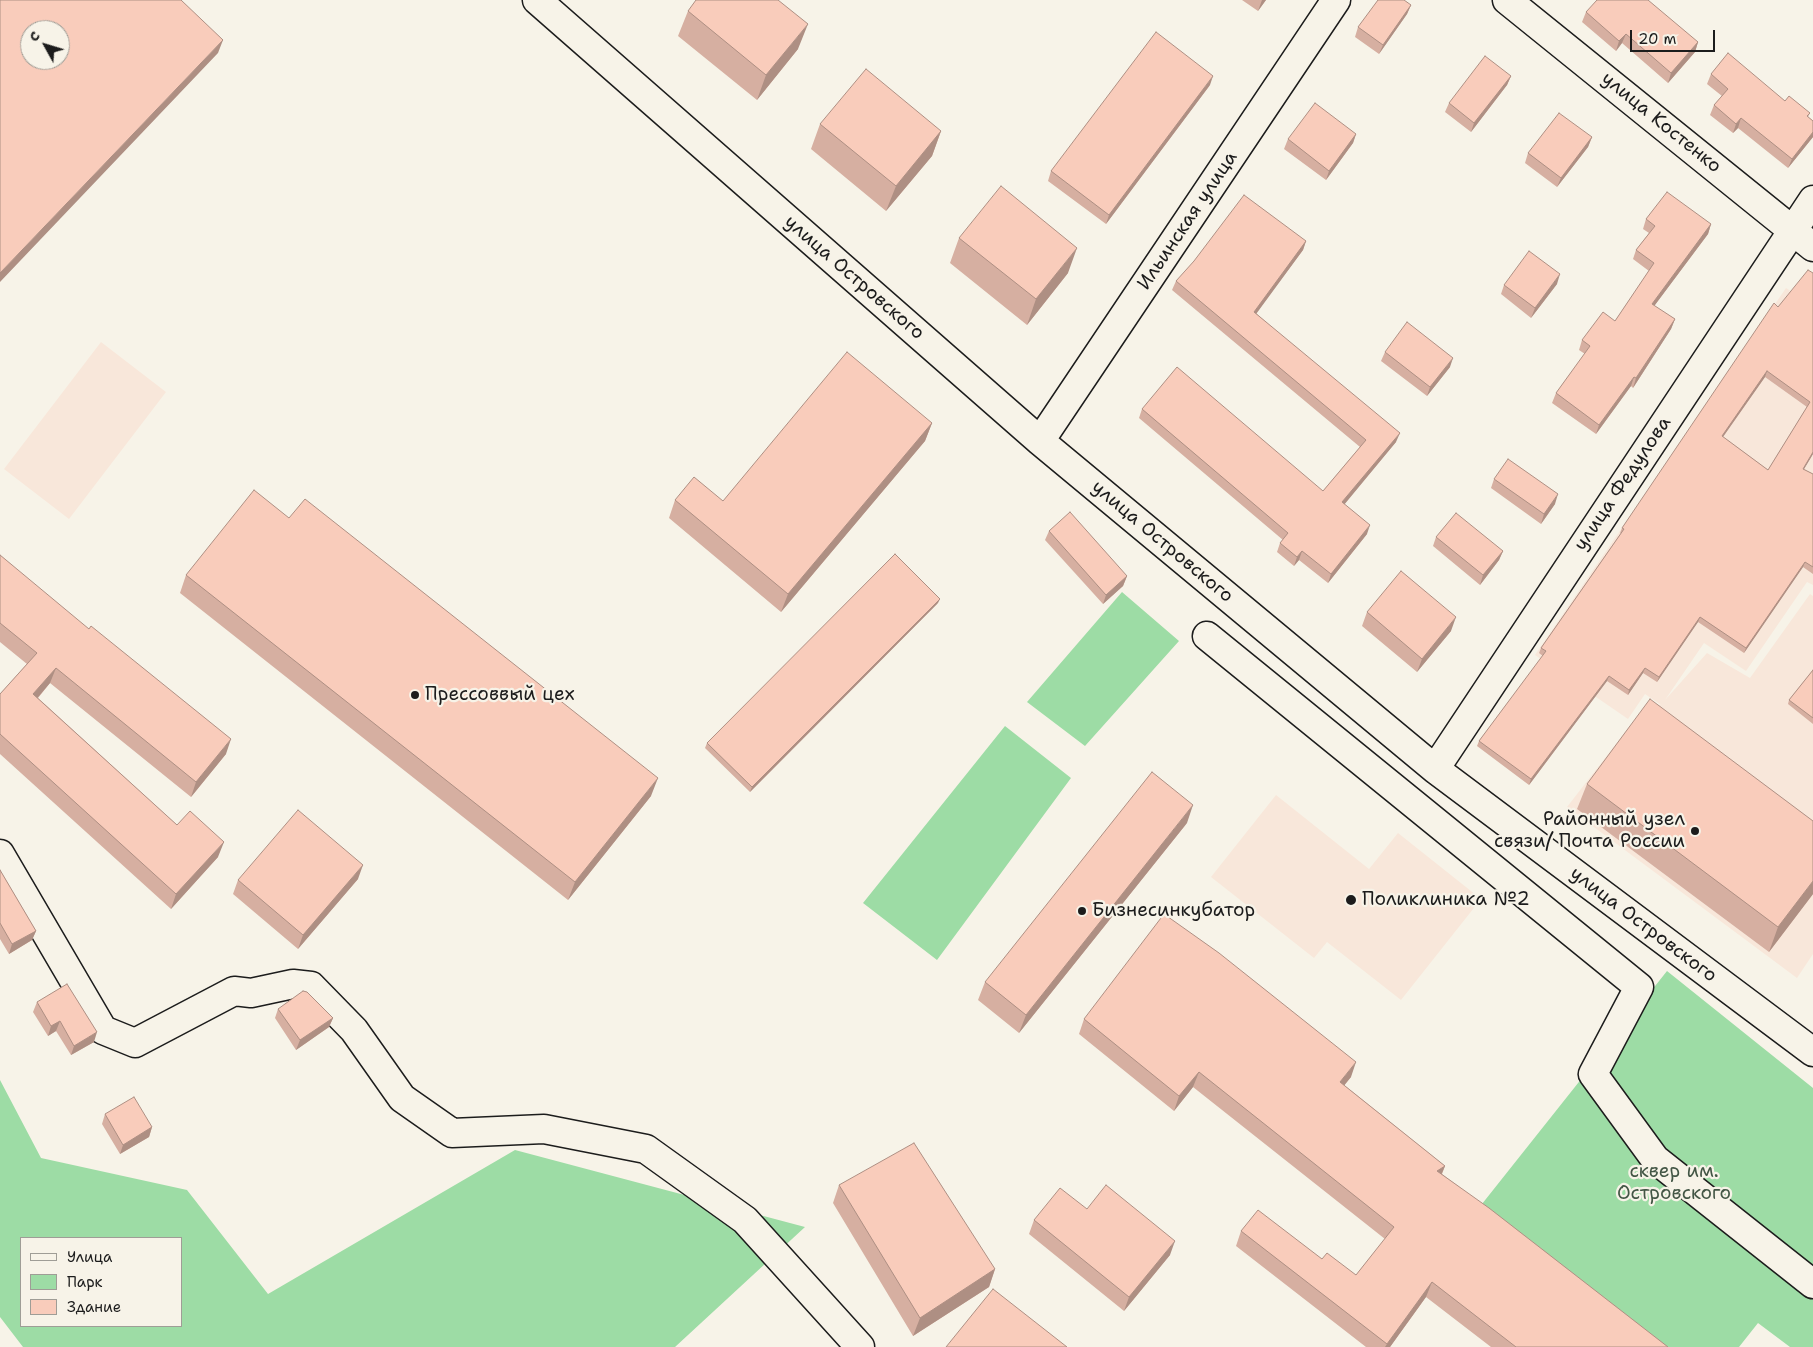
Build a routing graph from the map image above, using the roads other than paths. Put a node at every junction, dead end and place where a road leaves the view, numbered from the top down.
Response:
1 (537, 0) edge
2 (1336, 0) edge
3 (1507, 0) edge
4 (1813, 200) edge
5 (1792, 229) junction
6 (1813, 247) edge
7 (1040, 441) junction
8 (1207, 636) dead end
9 (1435, 769) junction
10 (0, 854) edge
11 (1809, 1040) edge
12 (1813, 1284) edge
13 (860, 1347) edge

1 - 7 street, улица Островского
2 - 7 street, Ильинская улица
3 - 5 street, улица Костенко
4 - 5 street, улица Федулова
5 - 6 street, улица Костенко
5 - 9 street, улица Федулова
7 - 9 street, улица Островского
8 - 12 street
9 - 11 street, улица Островского
10 - 13 street

